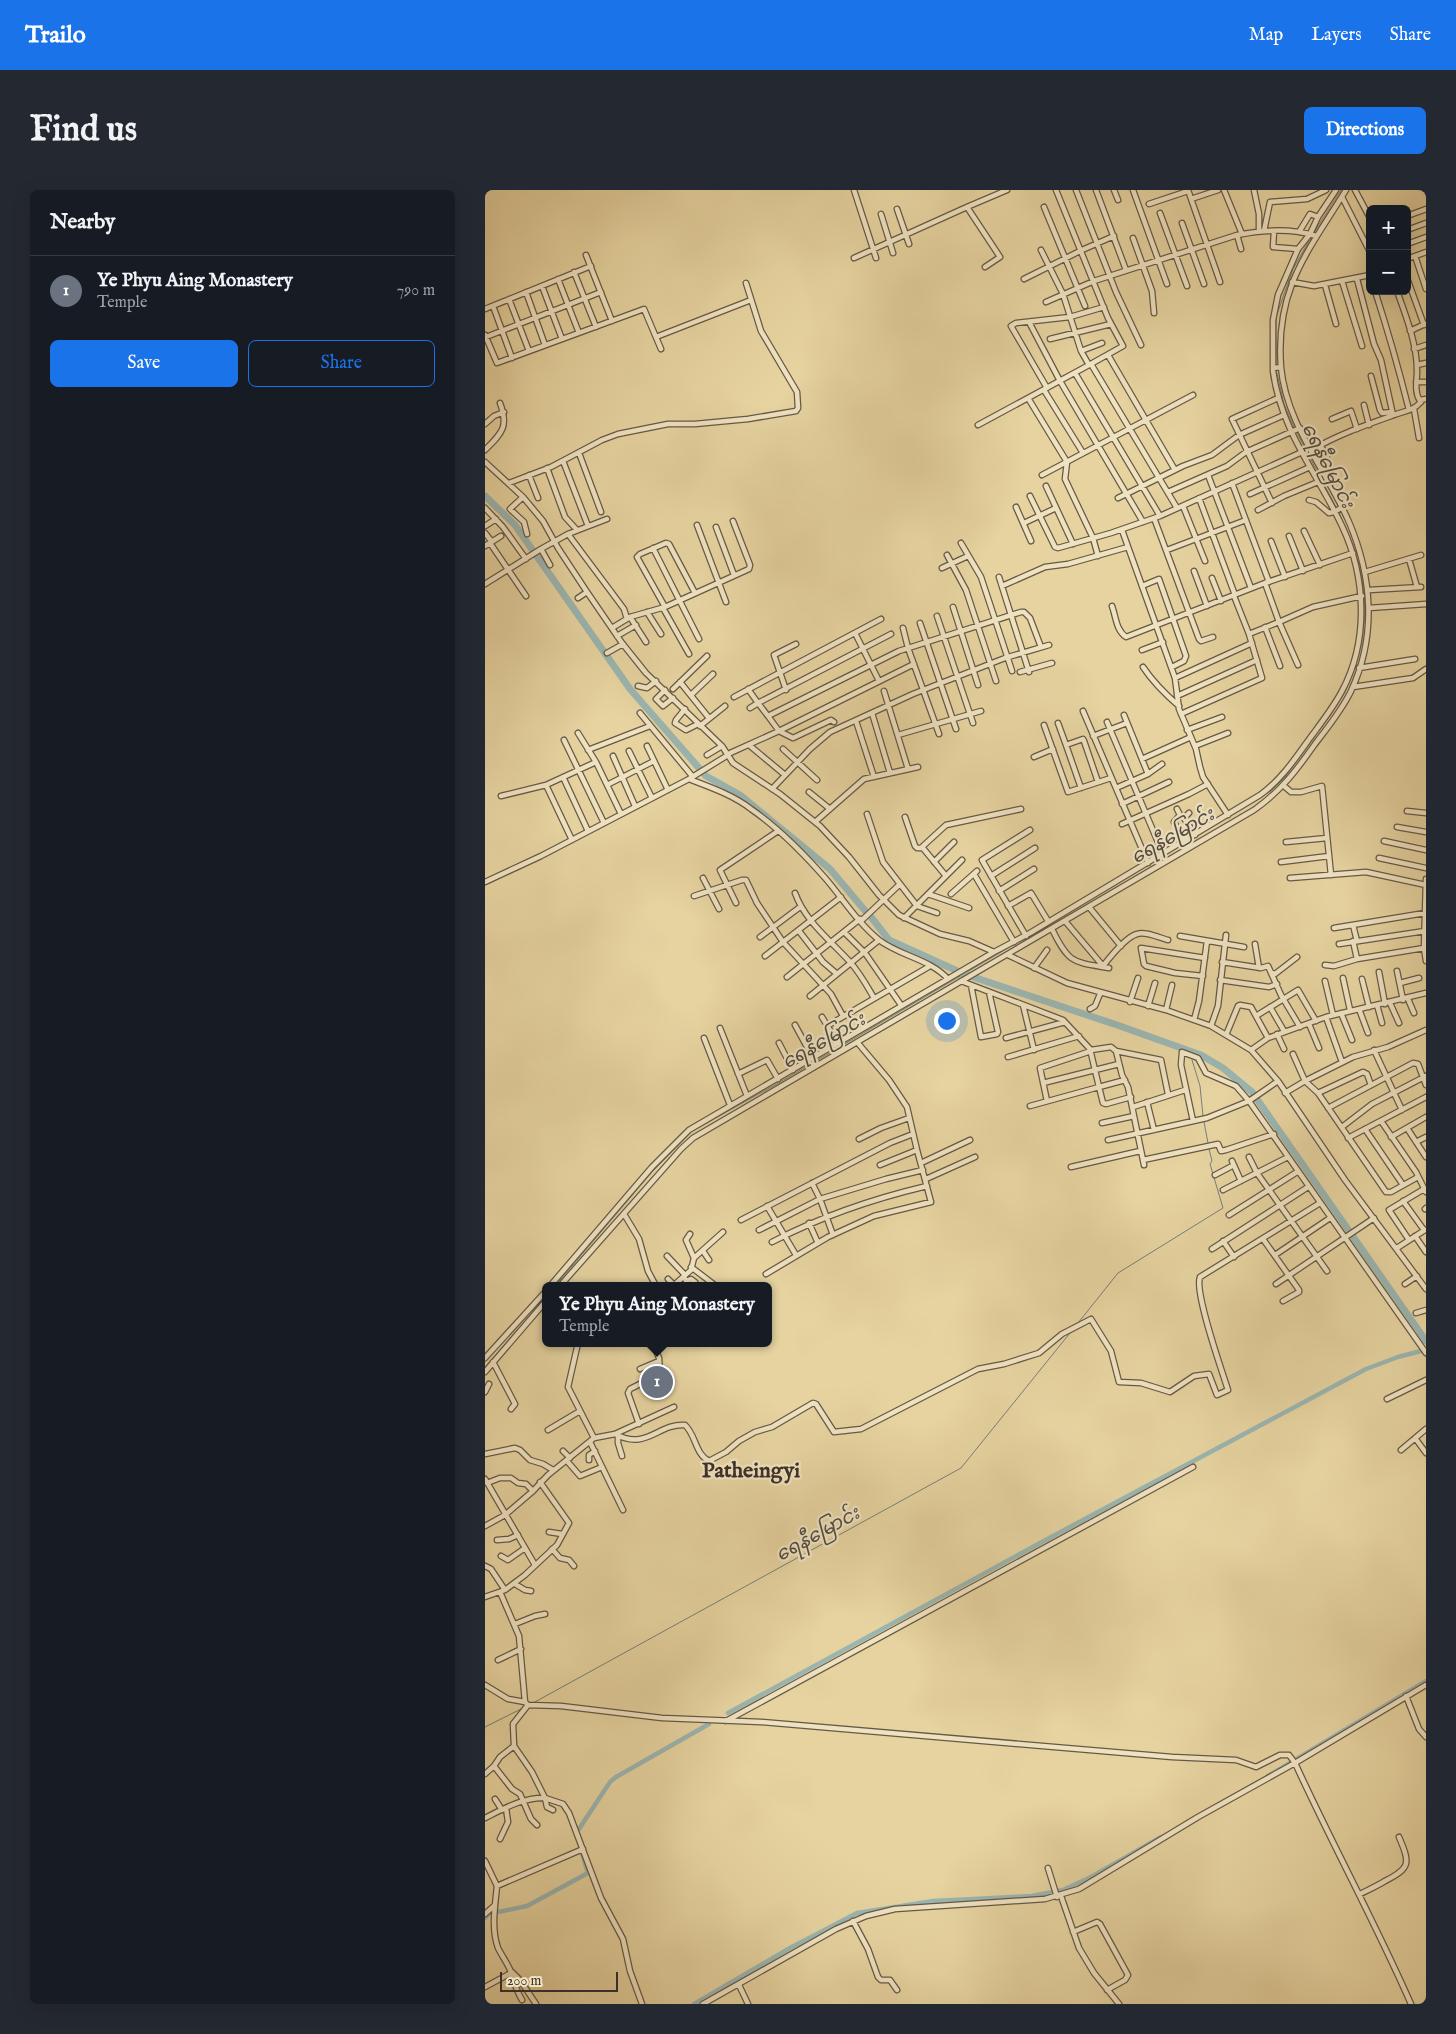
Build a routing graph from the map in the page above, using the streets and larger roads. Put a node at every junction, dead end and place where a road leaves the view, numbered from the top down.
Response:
1 (854, 190) edge
2 (1007, 190) edge
3 (1056, 190) edge
4 (1076, 190) edge
5 (1096, 190) edge
6 (1114, 190) edge
7 (1133, 190) edge
8 (1188, 190) edge
9 (1218, 190) edge
10 (1224, 190) edge
11 (1254, 190) edge
12 (1327, 190) edge
13 (1336, 190) edge
14 (1346, 190) edge
15 (1355, 190) edge
16 (1341, 197) junction
17 (1191, 199) junction
18 (1118, 200) dead end
19 (1149, 204) dead end
20 (967, 207) junction
21 (1043, 207) dead end
22 (897, 209) dead end
23 (1426, 209) edge
24 (1366, 211) edge
25 (1160, 213) dead end
26 (881, 214) dead end
27 (1411, 215) edge
28 (1318, 217) junction
29 (1181, 223) dead end
30 (1426, 223) edge
31 (1411, 229) edge
32 (1258, 231) junction
33 (1274, 231) junction
34 (1299, 232) junction
35 (906, 235) junction
36 (1240, 235) junction
37 (1313, 235) junction
38 (1114, 236) junction
39 (1426, 237) edge
40 (1133, 238) dead end
41 (889, 242) junction
42 (1097, 243) junction
43 (1411, 243) edge
44 (909, 244) dead end
45 (1208, 244) junction
46 (873, 249) junction
47 (1192, 249) junction
48 (1241, 249) dead end
49 (1041, 250) dead end
50 (1082, 250) junction
51 (1298, 250) junction
52 (1369, 250) edge
53 (1426, 252) edge
54 (893, 253) dead end
55 (1175, 254) junction
56 (587, 255) dead end
57 (1415, 256) junction
58 (854, 258) dead end
59 (876, 258) dead end
60 (1066, 258) junction
61 (1411, 258) edge
62 (1158, 260) junction
63 (1143, 265) junction
64 (591, 266) junction
65 (1049, 266) junction
66 (985, 267) dead end
67 (1126, 270) junction
68 (574, 272) junction
69 (1110, 276) junction
70 (1366, 276) edge
71 (557, 279) junction
72 (1024, 279) dead end
73 (1357, 279) junction
74 (1094, 280) junction
75 (1342, 281) junction
76 (1220, 282) dead end
77 (1292, 282) junction
78 (746, 283) dead end
79 (1167, 284) dead end
80 (1204, 284) dead end
81 (1325, 285) junction
82 (541, 286) junction
83 (1187, 286) dead end
84 (1078, 288) junction
85 (1411, 288) edge
86 (1426, 289) edge
87 (526, 292) junction
88 (601, 292) junction
89 (1063, 294) junction
90 (1376, 295) edge
91 (1398, 295) edge
92 (509, 299) junction
93 (584, 299) junction
94 (751, 300) junction
95 (1046, 302) dead end
96 (568, 305) junction
97 (493, 306) junction
98 (1085, 306) dead end
99 (1103, 307) junction
100 (485, 309) edge
101 (552, 311) junction
102 (1154, 313) dead end
103 (1070, 315) junction
104 (535, 318) junction
105 (1274, 320) dead end
106 (1281, 320) junction
107 (612, 321) junction
108 (1029, 322) junction
109 (519, 324) junction
110 (1111, 324) junction
111 (1336, 324) dead end
112 (1425, 324) edge
113 (596, 327) junction
114 (502, 331) junction
115 (1410, 331) junction
116 (579, 333) junction
117 (1075, 334) junction
118 (485, 336) edge
119 (656, 337) junction
120 (562, 339) junction
121 (1050, 339) dead end
122 (1102, 343) dead end
123 (545, 345) junction
124 (1141, 345) dead end
125 (1426, 345) edge
126 (1361, 346) dead end
127 (661, 349) dead end
128 (1414, 349) junction
129 (529, 352) junction
130 (1081, 352) junction
131 (1107, 355) junction
132 (512, 358) junction
133 (1426, 362) edge
134 (1090, 364) junction
135 (1417, 365) junction
136 (1273, 368) junction
137 (1281, 368) junction
138 (1075, 372) junction
139 (1371, 376) dead end
140 (1060, 381) junction
141 (1417, 382) junction
142 (1426, 382) edge
143 (1046, 389) junction
144 (1193, 394) dead end
145 (1028, 398) junction
146 (1278, 398) junction
147 (1419, 399) junction
148 (1426, 399) edge
149 (500, 403) dead end
150 (1364, 406) dead end
151 (1410, 408) junction
152 (504, 412) junction
153 (1392, 413) junction
154 (1284, 415) junction
155 (1331, 419) dead end
156 (1146, 420) junction
157 (485, 424) edge
158 (1369, 424) junction
159 (978, 425) dead end
160 (1131, 428) junction
161 (1299, 428) junction
162 (1357, 428) junction
163 (1292, 432) junction
164 (1239, 435) junction
165 (1115, 438) junction
166 (1419, 438) dead end
167 (1320, 445) junction
168 (1099, 446) junction
169 (1299, 446) junction
170 (1309, 446) junction
171 (485, 450) edge
172 (1247, 452) junction
173 (1302, 452) junction
174 (579, 453) junction
175 (1083, 454) junction
176 (1327, 456) dead end
177 (563, 461) junction
178 (485, 462) edge
179 (1067, 462) junction
180 (1310, 467) junction
181 (547, 468) junction
182 (1175, 470) junction
183 (1257, 472) junction
184 (529, 475) junction
185 (1042, 475) dead end
186 (1208, 475) junction
187 (1160, 477) junction
188 (1318, 482) junction
189 (509, 483) junction
190 (1232, 483) junction
191 (1046, 486) dead end
192 (1144, 486) junction
193 (1265, 488) junction
194 (1215, 491) junction
195 (1168, 492) junction
196 (1127, 494) junction
197 (1250, 494) dead end
198 (1030, 496) dead end
199 (523, 497) junction
200 (538, 498) dead end
201 (1118, 498) dead end
202 (1199, 498) junction
203 (1309, 500) dead end
204 (1273, 503) junction
205 (1183, 506) junction
206 (1017, 507) dead end
207 (485, 508) edge
208 (1056, 508) junction
209 (1177, 508) junction
210 (1341, 508) dead end
211 (1258, 510) dead end
212 (601, 512) dead end
213 (1335, 512) junction
214 (1040, 516) junction
215 (1161, 516) junction
216 (1154, 518) junction
217 (496, 519) junction
218 (607, 519) dead end
219 (733, 520) dead end
220 (1246, 520) junction
221 (1143, 522) junction
222 (1024, 523) junction
223 (697, 525) dead end
224 (485, 526) edge
225 (588, 526) junction
226 (716, 527) dead end
227 (1228, 527) junction
228 (577, 530) junction
229 (1122, 530) junction
230 (1304, 531) dead end
231 (1213, 533) junction
232 (485, 534) edge
233 (527, 534) dead end
234 (568, 534) junction
235 (501, 536) dead end
236 (1289, 536) dead end
237 (1093, 538) junction
238 (1196, 539) junction
239 (1031, 541) dead end
240 (1271, 541) dead end
241 (555, 542) junction
242 (961, 543) dead end
243 (489, 544) edge
244 (1073, 544) junction
245 (1128, 547) junction
246 (653, 548) junction
247 (1167, 550) junction
248 (539, 551) junction
249 (1355, 552) junction
250 (947, 555) dead end
251 (1421, 555) dead end
252 (968, 556) junction
253 (1098, 556) junction
254 (527, 558) junction
255 (1409, 558) junction
256 (1205, 561) dead end
257 (952, 563) junction
258 (550, 565) dead end
259 (1320, 566) junction
260 (942, 568) dead end
261 (508, 570) junction
262 (1194, 571) dead end
263 (1303, 571) junction
264 (1365, 572) junction
265 (734, 575) junction
266 (999, 577) dead end
267 (1285, 577) junction
268 (1212, 578) dead end
269 (719, 582) junction
270 (1267, 582) junction
271 (485, 584) edge
272 (1002, 586) junction
273 (1142, 586) junction
274 (1251, 588) junction
275 (1369, 590) junction
276 (587, 592) junction
277 (695, 593) junction
278 (526, 596) dead end
279 (1234, 596) junction
280 (1362, 596) junction
281 (577, 598) dead end
282 (679, 601) junction
283 (1221, 601) junction
284 (726, 602) dead end
285 (1426, 604) edge
286 (1112, 606) dead end
287 (1207, 606) junction
288 (664, 607) junction
289 (953, 607) dead end
290 (1369, 608) junction
291 (647, 612) junction
292 (1190, 613) junction
293 (1011, 615) junction
294 (937, 616) dead end
295 (629, 618) junction
296 (881, 619) dead end
297 (1173, 619) junction
298 (995, 620) junction
299 (1279, 622) junction
300 (920, 623) dead end
301 (636, 626) junction
302 (977, 626) junction
303 (1157, 626) junction
304 (1265, 627) junction
305 (611, 628) junction
306 (903, 628) dead end
307 (960, 631) junction
308 (855, 633) junction
309 (661, 634) dead end
310 (891, 634) dead end
311 (1249, 634) junction
312 (617, 636) junction
313 (944, 637) junction
314 (1213, 637) dead end
315 (699, 639) dead end
316 (646, 642) dead end
317 (926, 642) junction
318 (1163, 642) junction
319 (1252, 643) junction
320 (623, 644) junction
321 (795, 644) dead end
322 (1049, 645) dead end
323 (1041, 647) junction
324 (908, 648) junction
325 (863, 649) junction
326 (1142, 650) dead end
327 (607, 653) dead end
328 (1023, 653) junction
329 (689, 654) dead end
330 (707, 656) dead end
331 (1007, 657) junction
332 (633, 658) junction
333 (1415, 659) dead end
334 (1257, 660) junction
335 (629, 662) dead end
336 (1052, 663) dead end
337 (871, 664) junction
338 (913, 664) junction
339 (990, 664) junction
340 (1298, 665) dead end
341 (1280, 666) dead end
342 (1143, 667) dead end
343 (1171, 667) junction
344 (1359, 668) junction
345 (1426, 669) edge
346 (973, 670) junction
347 (1012, 671) dead end
348 (1028, 671) junction
349 (779, 672) junction
350 (1020, 672) dead end
351 (713, 674) dead end
352 (957, 677) junction
353 (1175, 678) junction
354 (656, 681) junction
355 (879, 681) junction
356 (996, 681) dead end
357 (680, 682) junction
358 (940, 684) junction
359 (978, 685) dead end
360 (638, 686) dead end
361 (1353, 687) junction
362 (673, 689) dead end
363 (748, 689) junction
364 (665, 690) junction
365 (786, 690) junction
366 (923, 690) junction
367 (884, 691) dead end
368 (692, 694) junction
369 (1177, 696) junction
370 (734, 697) dead end
371 (673, 698) junction
372 (758, 703) junction
373 (725, 706) dead end
374 (889, 706) junction
375 (1179, 706) junction
376 (750, 708) dead end
377 (685, 709) junction
378 (981, 711) dead end
379 (1083, 711) dead end
380 (1330, 712) junction
381 (640, 713) dead end
382 (872, 713) junction
383 (970, 714) junction
384 (1181, 714) junction
385 (1123, 715) dead end
386 (1336, 715) junction
387 (768, 716) junction
388 (1222, 716) dead end
389 (709, 718) junction
390 (952, 719) junction
391 (856, 721) junction
392 (834, 722) dead end
393 (1107, 722) dead end
394 (973, 723) dead end
395 (1058, 723) dead end
396 (1127, 723) junction
397 (935, 724) junction
398 (699, 725) junction
399 (1044, 725) dead end
400 (650, 726) junction
401 (956, 729) dead end
402 (1110, 730) junction
403 (1187, 730) junction
404 (779, 731) junction
405 (578, 733) dead end
406 (1228, 733) dead end
407 (939, 734) dead end
408 (897, 735) junction
409 (1093, 736) junction
410 (1191, 737) junction
411 (564, 740) dead end
412 (749, 745) junction
413 (1066, 745) junction
414 (647, 746) dead end
415 (722, 746) junction
416 (1195, 746) junction
417 (783, 749) dead end
418 (1053, 749) junction
419 (588, 750) junction
420 (629, 751) dead end
421 (728, 754) junction
422 (707, 755) dead end
423 (613, 756) dead end
424 (1035, 757) dead end
425 (1141, 759) junction
426 (654, 761) junction
427 (596, 762) junction
428 (797, 762) junction
429 (1162, 764) dead end
430 (918, 767) dead end
431 (638, 769) junction
432 (908, 769) junction
433 (578, 770) junction
434 (890, 773) junction
435 (1148, 774) junction
436 (785, 776) junction
437 (563, 777) junction
438 (622, 777) junction
439 (874, 777) junction
440 (691, 778) junction
441 (1111, 778) junction
442 (817, 780) dead end
443 (1132, 780) junction
444 (1098, 782) junction
445 (1169, 782) dead end
446 (1207, 784) junction
447 (546, 785) junction
448 (607, 785) junction
449 (1284, 786) junction
450 (1081, 788) junction
451 (1115, 788) junction
452 (772, 789) junction
453 (668, 790) junction
454 (809, 792) dead end
455 (501, 796) dead end
456 (1139, 796) junction
457 (652, 798) junction
458 (1123, 804) junction
459 (635, 806) junction
460 (829, 809) junction
461 (1021, 809) dead end
462 (1177, 809) dead end
463 (1407, 812) dead end
464 (1146, 813) junction
465 (1189, 813) dead end
466 (621, 814) junction
467 (867, 814) dead end
468 (1426, 814) edge
469 (1228, 815) junction
470 (905, 817) dead end
471 (1130, 820) junction
472 (815, 822) junction
473 (604, 823) junction
474 (1123, 824) dead end
475 (1397, 827) dead end
476 (1030, 830) dead end
477 (588, 831) junction
478 (778, 832) junction
479 (1426, 832) edge
480 (1195, 835) junction
481 (1327, 838) junction
482 (572, 840) junction
483 (1185, 841) junction
484 (1384, 841) dead end
485 (954, 842) dead end
486 (1285, 842) dead end
487 (922, 848) junction
488 (1035, 848) dead end
489 (1426, 850) edge
490 (1163, 854) junction
491 (1329, 856) junction
492 (1379, 858) dead end
493 (962, 860) dead end
494 (934, 862) junction
495 (1281, 862) dead end
496 (1148, 863) junction
497 (1426, 868) edge
498 (1034, 869) dead end
499 (1331, 875) junction
500 (946, 876) junction
501 (991, 876) junction
502 (703, 878) dead end
503 (1290, 878) dead end
504 (1426, 879) edge
505 (485, 882) edge
506 (900, 884) junction
507 (727, 885) junction
508 (1426, 885) edge
509 (710, 891) junction
510 (999, 891) junction
511 (795, 893) dead end
512 (929, 894) junction
513 (951, 894) dead end
514 (694, 896) dead end
515 (841, 897) junction
516 (883, 900) junction
517 (736, 903) dead end
518 (917, 906) junction
519 (1008, 906) junction
520 (800, 907) junction
521 (1089, 907) junction
522 (969, 908) dead end
523 (719, 909) dead end
524 (937, 913) dead end
525 (1425, 913) junction
526 (904, 918) junction
527 (861, 920) junction
528 (812, 921) junction
529 (1048, 921) junction
530 (1065, 921) junction
531 (1353, 925) junction
532 (773, 928) junction
533 (1334, 928) dead end
534 (1052, 929) junction
535 (799, 931) junction
536 (1425, 931) edge
537 (844, 932) junction
538 (1225, 935) dead end
539 (1025, 936) junction
540 (1180, 936) dead end
541 (760, 937) dead end
542 (879, 940) junction
543 (1168, 940) dead end
544 (1207, 941) junction
545 (1355, 941) junction
546 (783, 942) junction
547 (830, 942) junction
548 (1014, 942) junction
549 (1225, 944) junction
550 (1255, 944) dead end
551 (1339, 944) dead end
552 (1121, 946) junction
553 (1243, 947) dead end
554 (1424, 948) junction
555 (1000, 950) junction
556 (1047, 950) dead end
557 (994, 952) junction
558 (817, 953) junction
559 (865, 953) junction
560 (765, 956) dead end
561 (1006, 956) junction
562 (1297, 957) dead end
563 (1205, 958) junction
564 (1357, 960) junction
565 (1222, 962) junction
566 (1426, 962) edge
567 (851, 963) junction
568 (802, 964) junction
569 (1325, 965) dead end
570 (930, 966) junction
571 (1101, 966) junction
572 (1034, 968) junction
573 (1109, 968) dead end
574 (1259, 968) junction
575 (1397, 971) dead end
576 (1379, 972) dead end
577 (1272, 973) junction
578 (837, 974) junction
579 (1203, 976) junction
580 (787, 977) dead end
581 (948, 978) junction
582 (1138, 978) dead end
583 (1343, 978) dead end
584 (1419, 978) dead end
585 (1362, 979) dead end
586 (963, 980) junction
587 (1220, 980) junction
588 (1325, 980) dead end
589 (1155, 982) dead end
590 (1400, 983) junction
591 (1277, 984) junction
592 (971, 985) junction
593 (1173, 985) dead end
594 (822, 986) junction
595 (890, 989) junction
596 (989, 992) junction
597 (1426, 993) edge
598 (1100, 994) junction
599 (1282, 995) junction
600 (810, 996) dead end
601 (874, 998) junction
602 (1405, 999) junction
603 (1130, 1002) junction
604 (1387, 1003) junction
605 (901, 1005) junction
606 (1023, 1005) junction
607 (1377, 1005) junction
608 (1148, 1006) junction
609 (1269, 1007) junction
610 (1369, 1007) junction
611 (1090, 1009) dead end
612 (1359, 1009) junction
613 (1166, 1010) junction
614 (1350, 1010) junction
615 (1341, 1013) junction
616 (1414, 1013) dead end
617 (843, 1016) junction
618 (1256, 1016) junction
619 (1333, 1016) junction
620 (822, 1017) dead end
621 (1326, 1017) junction
622 (1194, 1020) junction
623 (1316, 1021) junction
624 (1065, 1022) junction
625 (1382, 1023) dead end
626 (1399, 1023) dead end
627 (795, 1024) dead end
628 (1309, 1024) junction
629 (827, 1026) junction
630 (1211, 1026) junction
631 (1300, 1026) junction
632 (720, 1028) dead end
633 (1426, 1030) edge
634 (1030, 1032) junction
635 (1284, 1032) junction
636 (1368, 1033) dead end
637 (1277, 1034) junction
638 (1226, 1035) junction
639 (1079, 1036) junction
640 (704, 1038) dead end
641 (1006, 1038) dead end
642 (1268, 1038) junction
643 (1352, 1040) dead end
644 (837, 1042) junction
645 (857, 1042) junction
646 (779, 1043) dead end
647 (1319, 1048) dead end
648 (1284, 1049) dead end
649 (1034, 1050) junction
650 (1251, 1050) junction
651 (1373, 1050) junction
652 (1091, 1051) junction
653 (1116, 1052) junction
654 (1293, 1054) dead end
655 (1008, 1057) dead end
656 (813, 1058) junction
657 (1342, 1062) junction
658 (1119, 1064) junction
659 (1095, 1069) junction
660 (793, 1070) junction
661 (738, 1074) junction
662 (1425, 1077) edge
663 (1388, 1078) junction
664 (778, 1079) junction
665 (1125, 1080) junction
666 (1279, 1081) junction
667 (1305, 1081) junction
668 (1043, 1083) junction
669 (1426, 1084) edge
670 (1371, 1085) junction
671 (1099, 1087) junction
672 (1185, 1090) junction
673 (1285, 1093) junction
674 (1318, 1093) junction
675 (1395, 1093) junction
676 (1169, 1094) junction
677 (747, 1096) junction
678 (1131, 1097) junction
679 (1426, 1097) edge
680 (1047, 1101) junction
681 (1249, 1101) junction
682 (1147, 1102) junction
683 (730, 1105) junction
684 (1030, 1106) dead end
685 (1133, 1107) junction
686 (1328, 1108) junction
687 (1402, 1110) junction
688 (1134, 1116) junction
689 (1426, 1117) edge
690 (909, 1118) junction
691 (1193, 1121) junction
692 (1381, 1121) junction
693 (1101, 1123) dead end
694 (1341, 1127) junction
695 (1407, 1128) junction
696 (1154, 1130) junction
697 (1365, 1130) junction
698 (913, 1134) junction
699 (1137, 1134) junction
700 (1274, 1134) junction
701 (1391, 1136) junction
702 (1426, 1137) edge
703 (1348, 1138) junction
704 (859, 1139) dead end
705 (970, 1140) dead end
706 (1108, 1140) dead end
707 (1416, 1142) junction
708 (917, 1150) junction
709 (1140, 1151) junction
710 (975, 1157) dead end
711 (1249, 1157) dead end
712 (1288, 1157) junction
713 (1426, 1157) edge
714 (921, 1164) junction
715 (880, 1165) dead end
716 (1071, 1167) dead end
717 (923, 1170) junction
718 (1297, 1172) junction
719 (1257, 1173) junction
720 (1215, 1175) dead end
721 (1418, 1177) junction
722 (926, 1179) junction
723 (1241, 1181) junction
724 (812, 1183) junction
725 (927, 1186) junction
726 (1403, 1186) junction
727 (1308, 1187) junction
728 (1223, 1190) dead end
729 (1269, 1190) junction
730 (1425, 1190) edge
731 (820, 1199) junction
732 (1403, 1201) junction
733 (1320, 1203) junction
734 (1279, 1205) junction
735 (767, 1206) junction
736 (624, 1214) junction
737 (827, 1216) junction
738 (1229, 1216) dead end
739 (1330, 1218) junction
740 (1374, 1218) junction
741 (741, 1220) dead end
742 (775, 1221) junction
743 (1291, 1221) junction
744 (809, 1223) junction
745 (759, 1230) dead end
746 (1425, 1230) edge
747 (723, 1232) dead end
748 (690, 1234) dead end
749 (833, 1235) junction
750 (784, 1236) junction
751 (1303, 1236) junction
752 (1415, 1236) junction
753 (1263, 1239) junction
754 (1345, 1239) junction
755 (1409, 1240) junction
756 (773, 1242) dead end
757 (1223, 1242) junction
758 (818, 1243) junction
759 (1397, 1248) junction
760 (1212, 1249) dead end
761 (703, 1251) junction
762 (1426, 1252) edge
763 (796, 1255) junction
764 (1275, 1255) junction
765 (667, 1256) dead end
766 (1234, 1257) junction
767 (693, 1258) junction
768 (1318, 1258) junction
769 (709, 1260) dead end
770 (691, 1267) junction
771 (1327, 1271) dead end
772 (766, 1274) dead end
773 (1289, 1275) junction
774 (1417, 1276) junction
775 (668, 1278) dead end
776 (685, 1278) junction
777 (553, 1282) edge
778 (564, 1282) edge
779 (654, 1282) edge
780 (671, 1282) edge
781 (679, 1282) edge
782 (687, 1282) edge
783 (695, 1282) dead end
784 (711, 1282) edge
785 (1276, 1284) dead end
786 (1405, 1284) dead end
787 (1426, 1289) edge
788 (542, 1295) edge
789 (1283, 1301) dead end
790 (542, 1307) edge
791 (1426, 1310) edge
792 (1416, 1313) dead end
793 (577, 1347) edge
794 (654, 1347) edge
795 (1426, 1353) edge
796 (485, 1358) edge
797 (493, 1362) junction
798 (659, 1362) junction
799 (640, 1369) dead end
800 (485, 1372) edge
801 (1426, 1380) edge
802 (489, 1384) dead end
803 (485, 1392) edge
804 (1387, 1399) dead end
805 (674, 1407) dead end
806 (511, 1409) dead end
807 (580, 1411) junction
808 (639, 1424) junction
809 (1426, 1429) edge
810 (548, 1430) dead end
811 (617, 1434) junction
812 (594, 1438) junction
813 (1415, 1438) junction
814 (589, 1442) junction
815 (1401, 1450) dead end
816 (563, 1451) dead end
817 (595, 1451) junction
818 (1426, 1453) edge
819 (485, 1454) edge
820 (622, 1456) dead end
821 (568, 1460) junction
822 (589, 1460) dead end
823 (602, 1467) junction
824 (1193, 1468) dead end
825 (553, 1470) junction
826 (486, 1481) edge
827 (540, 1482) junction
828 (533, 1491) junction
829 (623, 1510) dead end
830 (505, 1515) junction
831 (485, 1526) edge
832 (549, 1532) dead end
833 (562, 1534) junction
834 (517, 1535) junction
835 (497, 1540) dead end
836 (525, 1548) junction
837 (553, 1550) junction
838 (501, 1556) dead end
839 (535, 1565) junction
840 (485, 1566) edge
841 (575, 1566) dead end
842 (515, 1584) junction
843 (505, 1590) junction
844 (531, 1591) dead end
845 (500, 1592) junction
846 (485, 1597) edge
847 (545, 1614) dead end
848 (515, 1624) junction
849 (521, 1649) junction
850 (498, 1660) dead end
851 (485, 1685) edge
852 (1426, 1685) edge
853 (1407, 1696) junction
854 (526, 1704) junction
855 (725, 1721) junction
856 (1426, 1738) edge
857 (514, 1746) junction
858 (1294, 1762) junction
859 (494, 1766) junction
860 (485, 1773) edge
861 (545, 1798) junction
862 (495, 1799) dead end
863 (524, 1800) junction
864 (504, 1809) junction
865 (553, 1810) dead end
866 (485, 1818) edge
867 (537, 1825) dead end
868 (1399, 1837) dead end
869 (500, 1839) dead end
870 (583, 1849) junction
871 (485, 1863) edge
872 (1047, 1868) dead end
873 (497, 1886) junction
874 (1057, 1894) junction
875 (1360, 1894) junction
876 (495, 1904) junction
877 (485, 1914) edge
878 (853, 1921) junction
879 (1073, 1932) junction
880 (511, 1972) junction
881 (739, 1985) junction
882 (485, 1987) edge
883 (897, 1990) dead end
884 (1107, 1990) junction
885 (522, 2000) dead end
886 (536, 2004) edge
887 (642, 2004) edge
888 (703, 2004) edge
889 (748, 2004) edge
890 (1119, 2004) edge
891 (1411, 2004) edge

1 - 46 street
2 - 20 street
3 - 50 street
4 - 42 street
5 - 38 street
6 - 18 street
7 - 62 street
8 - 17 street
8 - 19 street
9 - 17 street
10 - 36 street
11 - 32 street
12 - 32 street
13 - 28 street
14 - 16 street
15 - 24 street
16 - 37 street
16 - 52 street
17 - 45 street
20 - 35 street
20 - 66 street
21 - 60 street
22 - 35 street
23 - 27 street
25 - 55 street
26 - 41 street
28 - 34 street
28 - 37 street
29 - 47 street
30 - 31 street
32 - 33 street
32 - 36 street
33 - 34 street
33 - 51 street
34 - 37 street
35 - 41 street
35 - 44 street
36 - 45 street
36 - 48 street
37 - 51 street
37 - 77 street
38 - 42 street
38 - 67 street
39 - 43 street
40 - 63 street
41 - 46 street
41 - 54 street
42 - 50 street
42 - 69 street
45 - 47 street
45 - 76 street
46 - 58 street
46 - 59 street
47 - 55 street
47 - 80 street
49 - 65 street
50 - 60 street
50 - 74 street
51 - 136 street
53 - 57 street
55 - 62 street
55 - 83 street
56 - 64 street
57 - 61 street
57 - 86 street
60 - 65 street
60 - 84 street
62 - 63 street
62 - 79 street
63 - 67 street
63 - 102 street
64 - 68 street
64 - 88 street
65 - 72 street
65 - 89 street
67 - 69 street
68 - 71 street
68 - 93 street
69 - 74 street
69 - 124 street
70 - 73 street
71 - 82 street
71 - 96 street
73 - 75 street
73 - 153 street
74 - 84 street
74 - 99 street
75 - 81 street
75 - 126 street
77 - 81 street
77 - 106 street
78 - 94 street
81 - 111 street
82 - 87 street
82 - 101 street
84 - 89 street
84 - 98 street
85 - 112 street
87 - 92 street
87 - 104 street
88 - 93 street
88 - 107 street
89 - 95 street
89 - 103 street
90 - 151 street
91 - 115 street
92 - 97 street
92 - 109 street
93 - 96 street
93 - 113 street
94 - 119 street
94 - 174 street
96 - 101 street
96 - 116 street
97 - 100 street
97 - 114 street
99 - 103 street
99 - 110 street
101 - 104 street
101 - 120 street
103 - 108 street
103 - 117 street
104 - 109 street
104 - 123 street
105 - 106 street
106 - 137 street
107 - 113 street
107 - 119 street
108 - 140 street
108 - 143 street
109 - 114 street
109 - 129 street
110 - 117 street
110 - 131 street
112 - 115 street
113 - 116 street
114 - 118 street
114 - 132 street
115 - 128 street
116 - 120 street
117 - 121 street
117 - 130 street
118 - 132 street
119 - 127 street
120 - 123 street
122 - 130 street
123 - 129 street
125 - 128 street
128 - 135 street
129 - 132 street
130 - 134 street
131 - 134 street
131 - 156 street
133 - 135 street
134 - 138 street
134 - 160 street
135 - 141 street
136 - 137 street
136 - 146 street
137 - 161 street
138 - 140 street
138 - 165 street
139 - 153 street
140 - 143 street
140 - 168 street
141 - 142 street
141 - 147 street
143 - 145 street
143 - 175 street
144 - 156 street
145 - 159 street
145 - 179 street
146 - 154 street
146 - 164 street
147 - 148 street
147 - 151 street
149 - 152 street
150 - 158 street
151 - 153 street
151 - 166 street
152 - 157 street
152 - 171 street
153 - 158 street
154 - 163 street
154 - 164 street
155 - 162 street
156 - 160 street
156 - 182 street
158 - 162 street
160 - 165 street
160 - 187 street
161 - 163 street
161 - 170 street
162 - 167 street
163 - 169 street
163 - 172 street
164 - 172 street
164 - 182 street
165 - 168 street
165 - 192 street
167 - 170 street
167 - 176 street
168 - 175 street
168 - 196 street
169 - 170 street
169 - 173 street
170 - 249 street
172 - 183 street
172 - 186 street
173 - 180 street
173 - 183 street
174 - 177 street
174 - 212 street
175 - 179 street
177 - 181 street
177 - 225 street
178 - 189 street
179 - 185 street
179 - 237 street
180 - 188 street
180 - 193 street
181 - 184 street
181 - 228 street
182 - 187 street
183 - 190 street
183 - 193 street
184 - 189 street
184 - 200 street
186 - 194 street
186 - 195 street
187 - 192 street
187 - 195 street
188 - 204 street
188 - 213 street
189 - 199 street
190 - 194 street
190 - 220 street
191 - 208 street
192 - 196 street
192 - 215 street
193 - 197 street
193 - 204 street
194 - 202 street
194 - 227 street
195 - 209 street
196 - 201 street
196 - 221 street
198 - 214 street
199 - 233 street
199 - 241 street
202 - 205 street
202 - 231 street
203 - 213 street
204 - 211 street
205 - 209 street
205 - 238 street
206 - 222 street
207 - 217 street
208 - 214 street
208 - 244 street
209 - 215 street
210 - 213 street
213 - 249 street
214 - 222 street
214 - 244 street
215 - 216 street
216 - 221 street
216 - 247 street
217 - 224 street
217 - 254 street
218 - 225 street
219 - 265 street
220 - 227 street
220 - 270 street
221 - 229 street
222 - 239 street
223 - 269 street
225 - 228 street
226 - 265 street
227 - 231 street
227 - 274 street
228 - 234 street
229 - 237 street
229 - 245 street
230 - 259 street
231 - 238 street
231 - 279 street
232 - 243 street
234 - 241 street
234 - 295 street
235 - 243 street
236 - 263 street
237 - 244 street
237 - 253 street
238 - 247 street
238 - 256 street
240 - 267 street
241 - 248 street
241 - 276 street
242 - 252 street
243 - 261 street
245 - 253 street
245 - 273 street
246 - 277 street
246 - 282 street
246 - 288 street
247 - 292 street
248 - 254 street
248 - 258 street
249 - 259 street
249 - 264 street
249 - 280 street
250 - 257 street
251 - 255 street
252 - 257 street
252 - 298 street
253 - 272 street
254 - 261 street
255 - 264 street
255 - 275 street
257 - 260 street
257 - 302 street
259 - 263 street
261 - 271 street
261 - 278 street
262 - 287 street
263 - 267 street
264 - 275 street
265 - 269 street
266 - 272 street
267 - 270 street
268 - 283 street
269 - 277 street
269 - 284 street
270 - 274 street
270 - 299 street
272 - 293 street
273 - 297 street
273 - 303 street
274 - 279 street
275 - 290 street
276 - 281 street
276 - 305 street
277 - 282 street
279 - 283 street
279 - 311 street
280 - 299 street
280 - 380 street
282 - 288 street
282 - 315 street
283 - 287 street
285 - 290 street
286 - 303 street
287 - 292 street
288 - 291 street
288 - 329 street
289 - 307 street
290 - 344 street
291 - 295 street
291 - 309 street
292 - 297 street
292 - 314 street
293 - 298 street
293 - 323 street
293 - 328 street
294 - 313 street
295 - 301 street
295 - 305 street
296 - 308 street
297 - 303 street
297 - 343 street
298 - 302 street
298 - 331 street
299 - 304 street
299 - 340 street
300 - 317 street
301 - 312 street
301 - 316 street
302 - 307 street
302 - 339 street
303 - 318 street
304 - 311 street
304 - 341 street
305 - 312 street
306 - 324 street
307 - 313 street
307 - 346 street
308 - 325 street
308 - 349 street
310 - 325 street
311 - 319 street
312 - 320 street
313 - 317 street
313 - 352 street
317 - 324 street
317 - 358 street
318 - 326 street
318 - 343 street
319 - 334 street
319 - 353 street
320 - 327 street
320 - 332 street
321 - 349 street
322 - 323 street
323 - 328 street
324 - 337 street
324 - 338 street
325 - 337 street
325 - 365 street
328 - 331 street
328 - 348 street
330 - 357 street
331 - 339 street
331 - 347 street
332 - 335 street
332 - 354 street
333 - 344 street
334 - 369 street
334 - 384 street
336 - 348 street
337 - 355 street
337 - 387 street
338 - 355 street
338 - 366 street
339 - 346 street
339 - 356 street
342 - 375 street
343 - 353 street
344 - 361 street
345 - 361 street
346 - 352 street
346 - 359 street
348 - 350 street
349 - 363 street
349 - 365 street
351 - 368 street
352 - 358 street
352 - 383 street
353 - 369 street
354 - 360 street
354 - 364 street
355 - 404 street
357 - 362 street
357 - 368 street
358 - 366 street
358 - 390 street
361 - 386 street
363 - 370 street
363 - 372 street
364 - 371 street
364 - 371 street
365 - 372 street
366 - 374 street
366 - 397 street
367 - 374 street
368 - 389 street
369 - 375 street
371 - 377 street
372 - 376 street
372 - 387 street
373 - 389 street
374 - 382 street
374 - 408 street
375 - 384 street
377 - 398 street
377 - 398 street
378 - 383 street
379 - 409 street
380 - 386 street
380 - 469 street
381 - 400 street
382 - 391 street
382 - 434 street
383 - 390 street
383 - 394 street
384 - 403 street
385 - 396 street
386 - 449 street
387 - 404 street
388 - 403 street
389 - 398 street
390 - 397 street
390 - 401 street
391 - 428 street
391 - 439 street
392 - 404 street
393 - 402 street
395 - 413 street
396 - 402 street
396 - 425 street
397 - 407 street
397 - 408 street
398 - 415 street
399 - 418 street
400 - 419 street
400 - 440 street
402 - 409 street
402 - 443 street
403 - 410 street
404 - 412 street
405 - 419 street
406 - 416 street
408 - 432 street
409 - 441 street
410 - 416 street
410 - 425 street
411 - 433 street
412 - 421 street
412 - 436 street
413 - 444 street
413 - 450 street
414 - 426 street
415 - 421 street
415 - 422 street
416 - 446 street
417 - 428 street
418 - 424 street
418 - 450 street
419 - 427 street
420 - 431 street
421 - 440 street
421 - 452 street
423 - 438 street
425 - 435 street
426 - 431 street
426 - 453 street
427 - 433 street
427 - 448 street
428 - 436 street
428 - 442 street
429 - 435 street
430 - 432 street
431 - 438 street
431 - 457 street
432 - 434 street
433 - 437 street
433 - 473 street
434 - 439 street
435 - 443 street
436 - 452 street
437 - 447 street
437 - 477 street
438 - 448 street
438 - 459 street
439 - 460 street
440 - 453 street
440 - 478 street
441 - 444 street
441 - 451 street
443 - 451 street
443 - 456 street
444 - 450 street
445 - 456 street
446 - 464 street
446 - 469 street
447 - 455 street
447 - 482 street
448 - 466 street
449 - 481 street
449 - 521 street
451 - 458 street
452 - 472 street
453 - 457 street
454 - 460 street
456 - 458 street
456 - 464 street
457 - 459 street
458 - 471 street
459 - 466 street
460 - 472 street
461 - 487 street
462 - 483 street
463 - 468 street
464 - 471 street
464 - 490 street
465 - 480 street
466 - 473 street
467 - 506 street
469 - 480 street
470 - 487 street
471 - 474 street
471 - 496 street
472 - 516 street
473 - 477 street
475 - 479 street
476 - 501 street
477 - 482 street
478 - 507 street
478 - 515 street
480 - 483 street
481 - 486 street
481 - 491 street
482 - 505 street
483 - 490 street
484 - 489 street
485 - 494 street
487 - 494 street
488 - 501 street
490 - 496 street
491 - 495 street
491 - 499 street
492 - 497 street
493 - 500 street
494 - 500 street
496 - 529 street
498 - 510 street
499 - 503 street
499 - 508 street
500 - 512 street
501 - 510 street
502 - 509 street
504 - 508 street
506 - 516 street
506 - 518 street
507 - 509 street
507 - 517 street
507 - 532 street
508 - 525 street
509 - 514 street
509 - 523 street
510 - 519 street
511 - 520 street
512 - 518 street
512 - 522 street
513 - 548 street
515 - 527 street
515 - 528 street
516 - 526 street
516 - 527 street
518 - 524 street
518 - 526 street
519 - 529 street
519 - 539 street
520 - 528 street
520 - 532 street
521 - 530 street
521 - 552 street
525 - 531 street
525 - 536 street
526 - 557 street
527 - 537 street
527 - 542 street
528 - 535 street
528 - 547 street
529 - 539 street
530 - 534 street
530 - 571 street
531 - 533 street
531 - 545 street
532 - 541 street
532 - 546 street
534 - 561 street
534 - 571 street
535 - 546 street
535 - 558 street
536 - 545 street
536 - 554 street
537 - 547 street
537 - 559 street
538 - 549 street
539 - 548 street
540 - 544 street
542 - 559 street
542 - 570 street
543 - 552 street
544 - 549 street
544 - 563 street
545 - 551 street
545 - 564 street
546 - 560 street
546 - 568 street
547 - 558 street
547 - 567 street
548 - 555 street
549 - 553 street
549 - 565 street
550 - 574 street
552 - 571 street
554 - 564 street
554 - 566 street
555 - 557 street
555 - 561 street
556 - 572 street
557 - 581 street
558 - 568 street
558 - 578 street
559 - 567 street
559 - 595 street
561 - 572 street
561 - 586 street
562 - 577 street
563 - 579 street
563 - 579 street
564 - 569 street
565 - 574 street
565 - 587 street
567 - 578 street
567 - 601 street
568 - 580 street
568 - 594 street
570 - 581 street
570 - 595 street
571 - 573 street
572 - 598 street
574 - 577 street
575 - 590 street
576 - 604 street
577 - 591 street
578 - 594 street
579 - 622 street
581 - 605 street
582 - 603 street
583 - 614 street
584 - 590 street
585 - 610 street
586 - 592 street
586 - 645 street
587 - 591 street
587 - 630 street
588 - 619 street
589 - 608 street
590 - 602 street
591 - 599 street
592 - 596 street
592 - 596 street
593 - 613 street
594 - 600 street
594 - 617 street
595 - 601 street
595 - 605 street
596 - 606 street
597 - 602 street
598 - 603 street
598 - 611 street
599 - 609 street
599 - 623 street
599 - 631 street
601 - 617 street
602 - 604 street
602 - 616 street
603 - 608 street
604 - 607 street
604 - 626 street
605 - 644 street
606 - 624 street
606 - 634 street
607 - 610 street
607 - 625 street
608 - 613 street
609 - 618 street
609 - 635 street
610 - 612 street
612 - 614 street
612 - 636 street
613 - 622 street
614 - 615 street
615 - 619 street
615 - 643 street
617 - 629 street
618 - 638 street
618 - 642 street
619 - 621 street
620 - 629 street
621 - 623 street
621 - 657 street
622 - 630 street
623 - 628 street
624 - 634 street
624 - 639 street
627 - 656 street
628 - 631 street
628 - 647 street
629 - 644 street
630 - 638 street
631 - 635 street
632 - 661 street
633 - 651 street
634 - 641 street
634 - 649 street
635 - 637 street
637 - 642 street
637 - 648 street
638 - 650 street
639 - 649 street
639 - 652 street
640 - 683 street
642 - 650 street
644 - 656 street
645 - 690 street
645 - 736 street
646 - 660 street
649 - 655 street
650 - 666 street
651 - 657 street
651 - 663 street
652 - 653 street
652 - 659 street
652 - 668 street
653 - 658 street
653 - 676 street
654 - 667 street
656 - 660 street
657 - 667 street
658 - 659 street
658 - 665 street
659 - 668 street
659 - 671 street
660 - 664 street
661 - 664 street
661 - 677 street
662 - 663 street
662 - 669 street
662 - 675 street
663 - 670 street
663 - 675 street
664 - 677 street
665 - 671 street
665 - 678 street
666 - 673 street
666 - 681 street
667 - 673 street
667 - 674 street
668 - 680 street
670 - 674 street
670 - 686 street
671 - 678 street
671 - 680 street
672 - 676 street
672 - 681 street
672 - 691 street
673 - 740 street
674 - 686 street
675 - 687 street
675 - 694 street
676 - 682 street
677 - 683 street
678 - 685 street
679 - 687 street
680 - 684 street
681 - 691 street
681 - 700 street
682 - 685 street
682 - 696 street
683 - 777 street
685 - 688 street
686 - 694 street
687 - 692 street
688 - 693 street
688 - 699 street
689 - 695 street
690 - 698 street
690 - 704 street
691 - 696 street
692 - 697 street
692 - 701 street
694 - 703 street
695 - 701 street
695 - 707 street
696 - 699 street
697 - 703 street
697 - 726 street
698 - 708 street
698 - 724 street
699 - 706 street
699 - 709 street
700 - 709 street
700 - 712 street
701 - 721 street
702 - 707 street
703 - 726 street
705 - 714 street
707 - 713 street
708 - 714 street
708 - 715 street
709 - 716 street
710 - 722 street
711 - 719 street
712 - 718 street
712 - 719 street
714 - 717 street
717 - 722 street
717 - 731 street
718 - 727 street
718 - 729 street
719 - 723 street
719 - 729 street
720 - 723 street
721 - 726 street
721 - 730 street
722 - 725 street
723 - 728 street
724 - 731 street
724 - 735 street
725 - 737 street
725 - 749 street
727 - 733 street
727 - 734 street
729 - 734 street
729 - 738 street
730 - 732 street
731 - 737 street
731 - 742 street
732 - 746 street
732 - 755 street
733 - 739 street
733 - 743 street
734 - 743 street
734 - 757 street
735 - 741 street
735 - 742 street
736 - 778 street
736 - 779 street
737 - 744 street
737 - 749 street
739 - 751 street
739 - 754 street
740 - 754 street
740 - 759 street
742 - 745 street
742 - 750 street
743 - 751 street
743 - 753 street
744 - 750 street
744 - 758 street
746 - 752 street
747 - 761 street
748 - 767 street
749 - 758 street
750 - 756 street
750 - 763 street
751 - 764 street
751 - 768 street
752 - 755 street
752 - 762 street
753 - 764 street
753 - 766 street
754 - 768 street
754 - 795 street
755 - 759 street
757 - 760 street
757 - 766 street
758 - 763 street
759 - 774 street
761 - 767 street
761 - 769 street
763 - 772 street
764 - 773 street
765 - 776 street
766 - 811 street
767 - 770 street
768 - 771 street
768 - 773 street
770 - 776 street
770 - 784 street
773 - 785 street
773 - 789 street
774 - 786 street
774 - 787 street
775 - 780 street
776 - 781 street
776 - 782 street
776 - 783 street
788 - 796 street
790 - 797 street
791 - 792 street
793 - 807 street
794 - 798 street
797 - 800 street
797 - 806 street
798 - 799 street
798 - 808 street
801 - 804 street
802 - 803 street
805 - 808 street
807 - 810 street
807 - 812 street
808 - 811 street
809 - 813 street
811 - 812 street
811 - 820 street
812 - 814 street
813 - 815 street
813 - 818 street
814 - 817 street
814 - 821 street
816 - 821 street
817 - 822 street
817 - 823 street
819 - 825 street
821 - 823 street
821 - 825 street
823 - 829 street
824 - 855 street
825 - 827 street
826 - 828 street
826 - 830 street
827 - 828 street
827 - 833 street
828 - 830 street
830 - 831 street
830 - 834 street
832 - 833 street
833 - 837 street
834 - 835 street
834 - 836 street
836 - 838 street
836 - 839 street
837 - 839 street
837 - 841 street
839 - 842 street
840 - 843 street
842 - 843 street
842 - 844 street
843 - 845 street
845 - 846 street
845 - 848 street
847 - 848 street
848 - 849 street
849 - 850 street
849 - 854 street
851 - 854 street
852 - 853 street
853 - 856 street
853 - 858 street
854 - 855 street
854 - 857 street
855 - 858 street
857 - 859 street
857 - 861 street
858 - 874 street
858 - 875 street
859 - 860 street
859 - 863 street
861 - 863 street
861 - 865 street
861 - 870 street
862 - 864 street
863 - 864 street
863 - 867 street
864 - 866 street
864 - 869 street
868 - 875 street
870 - 873 street
870 - 887 street
871 - 873 street
872 - 874 street
873 - 876 street
874 - 878 street
874 - 879 street
875 - 891 street
876 - 877 street
876 - 880 street
878 - 881 street
878 - 883 street
879 - 884 street
879 - 884 street
880 - 882 street
880 - 885 street
880 - 886 street
881 - 888 street
881 - 889 street
884 - 890 street

